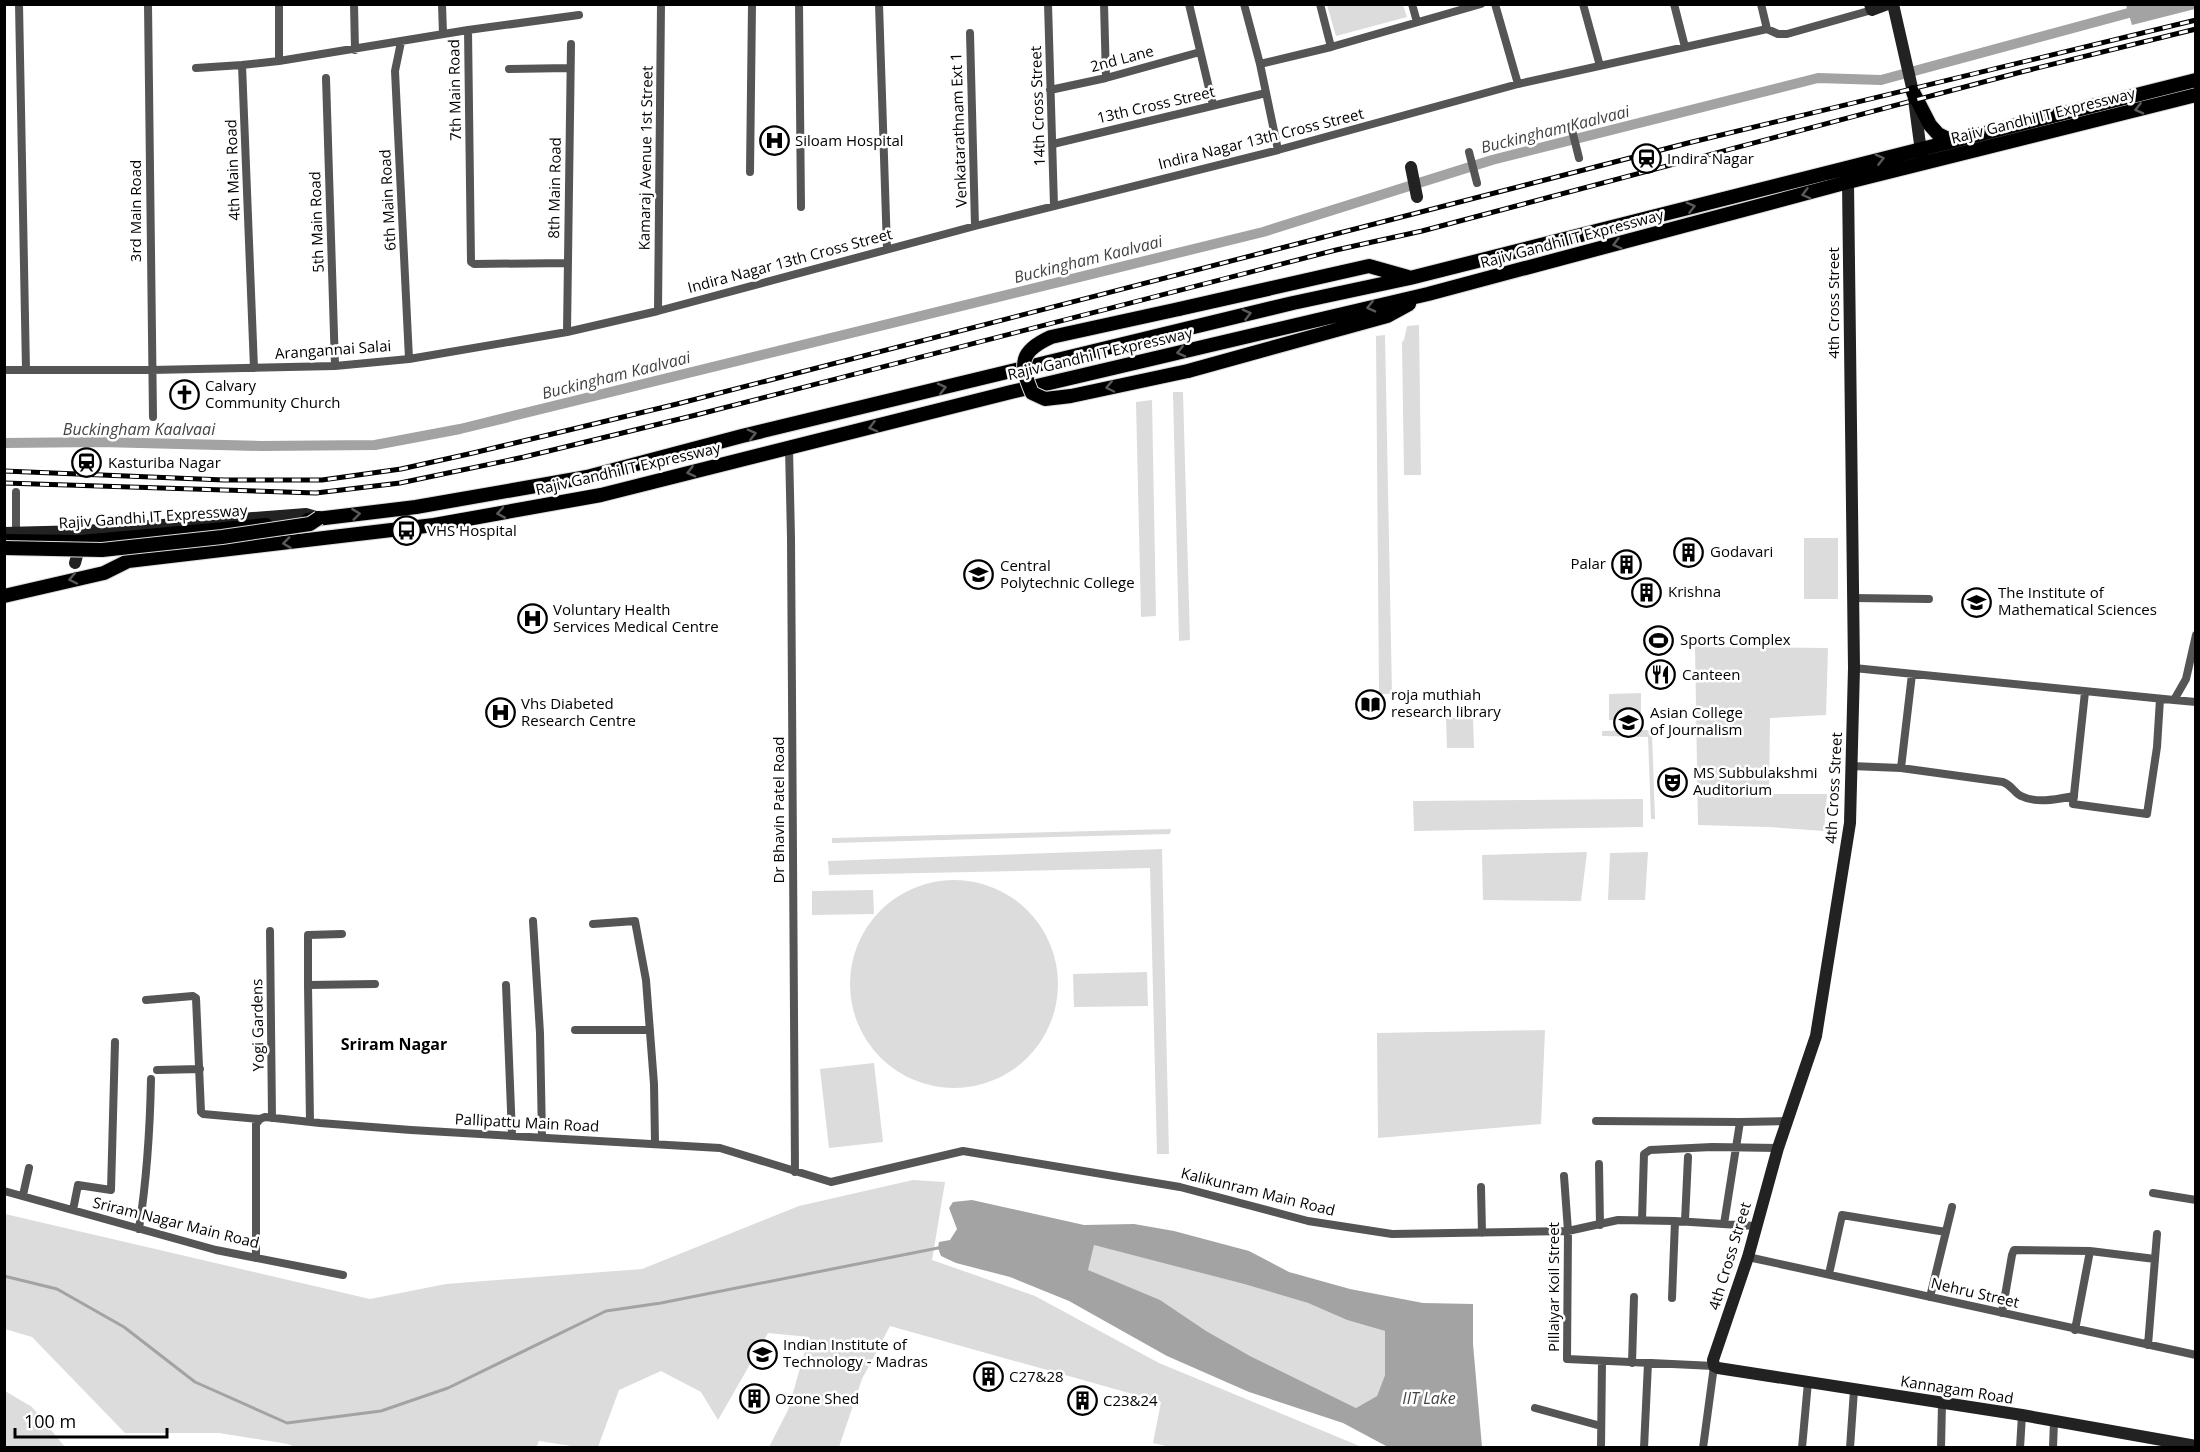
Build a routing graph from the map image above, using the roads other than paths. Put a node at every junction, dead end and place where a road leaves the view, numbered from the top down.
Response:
1 (19, 4) edge
2 (148, 4) edge
3 (279, 4) edge
4 (354, 4) edge
5 (442, 4) edge
6 (661, 4) edge
7 (752, 4) edge
8 (799, 4) edge
9 (879, 4) edge
10 (1048, 4) edge
11 (1104, 4) edge
12 (1189, 4) edge
13 (1244, 4) edge
14 (1320, 4) edge
15 (1412, 4) edge
16 (1481, 4) edge
17 (1495, 4) edge
18 (1583, 4) edge
19 (1674, 4) edge
20 (1761, 4) edge
21 (1890, 4) edge
22 (1871, 7) edge
23 (579, 15) dead end
24 (1417, 22) junction
25 (1767, 28) junction
26 (468, 30) junction
27 (970, 33) dead end
28 (443, 34) junction
29 (401, 42) junction
30 (571, 44) dead end
31 (1331, 47) junction
32 (1685, 47) junction
33 (355, 50) junction
34 (1200, 52) junction
35 (279, 61) junction
36 (1260, 64) junction
37 (243, 65) junction
38 (1600, 66) junction
39 (196, 68) dead end
40 (570, 68) junction
41 (508, 69) dead end
42 (326, 78) dead end
43 (1106, 78) junction
44 (2196, 80) edge
45 (1518, 84) junction
46 (1050, 90) junction
47 (1913, 92) junction
48 (1266, 93) junction
49 (2196, 95) edge
50 (1213, 105) junction
51 (1570, 126) dead end
52 (1953, 141) junction
53 (1053, 144) junction
54 (1278, 150) junction
55 (1468, 152) dead end
56 (1922, 156) junction
57 (1579, 158) dead end
58 (1411, 167) dead end
59 (750, 172) dead end
60 (1848, 182) junction
61 (1477, 183) dead end
62 (1417, 197) dead end
63 (1054, 206) junction
64 (801, 207) dead end
65 (975, 226) junction
66 (887, 249) junction
67 (568, 262) junction
68 (1410, 278) junction
69 (1428, 294) junction
70 (658, 311) junction
71 (567, 332) junction
72 (409, 359) junction
73 (335, 366) junction
74 (254, 368) junction
75 (4, 370) edge
76 (26, 370) junction
77 (151, 370) junction
78 (153, 417) dead end
79 (789, 448) junction
80 (16, 492) dead end
81 (319, 518) junction
82 (10, 533) edge
83 (83, 537) junction
84 (4, 541) edge
85 (4, 548) edge
86 (75, 563) dead end
87 (4, 596) edge
88 (1853, 598) junction
89 (1929, 599) dead end
90 (2196, 635) edge
91 (1854, 668) junction
92 (1912, 674) junction
93 (2085, 692) junction
94 (2160, 699) junction
95 (2174, 700) junction
96 (2196, 702) edge
97 (1851, 766) junction
98 (1901, 768) junction
99 (2074, 796) junction
100 (533, 921) dead end
101 (593, 924) dead end
102 (270, 932) dead end
103 (342, 934) dead end
104 (375, 984) dead end
105 (308, 985) junction
106 (506, 985) dead end
107 (146, 1000) dead end
108 (575, 1030) dead end
109 (650, 1030) junction
110 (115, 1042) dead end
111 (200, 1069) junction
112 (157, 1070) dead end
113 (151, 1078) dead end
114 (272, 1118) junction
115 (1596, 1121) dead end
116 (1788, 1121) junction
117 (258, 1122) junction
118 (310, 1122) junction
119 (1740, 1122) junction
120 (512, 1135) junction
121 (542, 1137) junction
122 (654, 1143) junction
123 (1736, 1147) junction
124 (1778, 1148) junction
125 (1688, 1157) dead end
126 (1599, 1164) dead end
127 (29, 1168) dead end
128 (795, 1172) junction
129 (1564, 1176) dead end
130 (1481, 1187) dead end
131 (4, 1191) edge
132 (2154, 1193) dead end
133 (23, 1195) junction
134 (2196, 1200) edge
135 (1952, 1207) dead end
136 (74, 1210) junction
137 (1642, 1220) junction
138 (1675, 1221) junction
139 (1685, 1221) junction
140 (1724, 1224) junction
141 (1600, 1225) junction
142 (1755, 1226) junction
143 (140, 1228) junction
144 (1568, 1231) junction
145 (1946, 1232) junction
146 (1482, 1233) junction
147 (2157, 1234) dead end
148 (2090, 1251) junction
149 (1748, 1257) junction
150 (256, 1258) junction
151 (2155, 1259) junction
152 (343, 1275) dead end
153 (1829, 1275) junction
154 (1634, 1297) dead end
155 (1930, 1297) junction
156 (1672, 1298) dead end
157 (2002, 1313) junction
158 (2075, 1330) junction
159 (2148, 1345) junction
160 (2196, 1355) edge
161 (1602, 1361) junction
162 (1632, 1363) junction
163 (1648, 1363) junction
164 (1714, 1366) junction
165 (1808, 1382) junction
166 (1854, 1390) junction
167 (1942, 1403) junction
168 (1535, 1408) dead end
169 (2022, 1415) junction
170 (2055, 1421) junction
171 (1601, 1426) junction
172 (2196, 1446) edge
173 (1601, 1448) edge
174 (1644, 1448) edge
175 (1703, 1448) edge
176 (1802, 1448) edge
177 (1850, 1448) edge
178 (1941, 1448) edge
179 (2020, 1448) edge
180 (2053, 1448) edge

1 - 76 street
2 - 77 street, 3rd Main Road
3 - 35 street
4 - 33 street
5 - 28 street
6 - 70 street, Kamaraj Avenue 1st Street
7 - 59 street
8 - 64 street
9 - 66 street
10 - 46 street, 14th Cross Street
11 - 43 street
12 - 34 street
13 - 36 street
14 - 31 street
15 - 24 street
16 - 24 street
17 - 45 street
18 - 38 street
19 - 32 street
20 - 25 street
21 - 22 street
21 - 47 street
22 - 25 street, Indira Nagar 13th Cross Street
23 - 26 street, 7th Main Road
24 - 31 street
25 - 32 street, Indira Nagar 13th Cross Street
26 - 28 street
26 - 67 street, 7th Main Road
27 - 65 street, Venkatarathnam Ext 1
28 - 29 street
29 - 33 street
29 - 72 street, 6th Main Road
30 - 40 street, 8th Main Road
31 - 36 street
32 - 38 street, Indira Nagar 13th Cross Street
33 - 35 street
34 - 43 street, 2nd Lane
34 - 50 street
35 - 37 street
36 - 48 street
37 - 39 street
37 - 74 street, 4th Main Road
38 - 45 street, Indira Nagar 13th Cross Street
40 - 41 street
40 - 67 street, 8th Main Road
42 - 73 street, 5th Main Road
43 - 46 street, 2nd Lane
44 - 52 main road, Rajiv Gandhi IT Expressway
45 - 54 street, Indira Nagar 13th Cross Street
46 - 53 street, 14th Cross Street
47 - 52 main road
47 - 56 street
48 - 50 street, 13th Cross Street
48 - 54 street
49 -> 56 main road, Rajiv Gandhi IT Expressway
50 - 53 street, 13th Cross Street
51 - 57 street
52 - 56 main road, Rajiv Gandhi IT Expressway
53 - 63 street, 14th Cross Street
54 - 63 street, Indira Nagar 13th Cross Street
55 - 61 street
56 - 60 main road, Rajiv Gandhi IT Expressway
68 -> 56 main road, Rajiv Gandhi IT Expressway
58 - 62 street
60 -> 69 main road, Rajiv Gandhi IT Expressway
60 - 88 street, 4th Cross Street
63 - 65 street, Indira Nagar 13th Cross Street
65 - 66 street, Indira Nagar 13th Cross Street
66 - 70 street, Indira Nagar 13th Cross Street
67 - 71 street, 8th Main Road
69 -> 68 main road, bridge
81 -> 68 main road, Rajiv Gandhi IT Expressway
69 -> 79 main road, Rajiv Gandhi IT Expressway
70 - 71 street, Arangannai Salai
71 - 72 street, Arangannai Salai
72 - 73 street, Arangannai Salai
73 - 74 street, Arangannai Salai
74 - 77 street, Arangannai Salai
75 - 76 street, Arangannai Salai
76 - 77 street, Arangannai Salai
77 - 78 street, 3rd Main Road
79 -> 87 main road, Rajiv Gandhi IT Expressway
79 - 128 street, Dr Bhavin Patel Road
80 - 82 street
81 - 83 main road, Rajiv Gandhi IT Expressway
81 - 85 main road, bridge
82 - 83 street
83 - 84 main road, Rajiv Gandhi IT Expressway
83 - 86 street
88 - 89 street
88 - 91 street, 4th Cross Street
90 - 95 street
91 - 92 street
91 - 97 street, 4th Cross Street
92 - 93 street
92 - 98 street
93 - 94 street
93 - 99 street
94 - 95 street
94 - 99 street
95 - 96 street
97 - 98 street
97 - 116 street, 4th Cross Street
98 - 99 street
100 - 121 street
101 - 109 street
102 - 114 street, Yogi Gardens
103 - 105 street
104 - 105 street
105 - 118 street
106 - 120 street
107 - 111 street
108 - 109 street
109 - 122 street
110 - 136 street
111 - 112 street
111 - 117 street, Pallipattu Main Road
113 - 143 street
114 - 117 street, Pallipattu Main Road
114 - 118 street, Pallipattu Main Road
115 - 119 street
116 - 119 street
116 - 124 street, 4th Cross Street
117 - 150 street
118 - 120 street, Pallipattu Main Road
119 - 123 street
120 - 121 street, Pallipattu Main Road
121 - 122 street, Pallipattu Main Road
122 - 128 street, Pallipattu Main Road
123 - 124 street
123 - 137 street
123 - 140 street
124 - 142 street, 4th Cross Street
125 - 139 street
126 - 141 street
127 - 133 street
128 - 146 street, Kalikunram Main Road
129 - 144 street, Pillaiyar Koil Street
130 - 146 street
131 - 133 street, Sriram Nagar Main Road
132 - 134 street
133 - 136 street, Sriram Nagar Main Road
135 - 145 street
136 - 143 street, Sriram Nagar Main Road
137 - 138 street, Kalikunram Main Road
137 - 141 street, Kalikunram Main Road
138 - 139 street, Kalikunram Main Road
138 - 156 street
139 - 140 street, Kalikunram Main Road
140 - 142 street, Kalikunram Main Road
141 - 144 street, Kalikunram Main Road
142 - 149 street, 4th Cross Street
143 - 150 street, Sriram Nagar Main Road
144 - 146 street, Kalikunram Main Road
144 - 161 street, Pillaiyar Koil Street
145 - 153 street
145 - 155 street
147 - 151 street
148 - 151 street
148 - 157 street
148 - 158 street
149 - 153 street, Nehru Street
149 - 164 street, 4th Cross Street
150 - 152 street, Sriram Nagar Main Road
151 - 159 street
153 - 155 street, Nehru Street
154 - 162 street
155 - 157 street, Nehru Street
157 - 158 street, Nehru Street
158 - 159 street, Nehru Street
159 - 160 street, Nehru Street
161 - 162 street, Pillaiyar Koil Street
161 - 171 street
162 - 163 street, Pillaiyar Koil Street
163 - 164 street, Pillaiyar Koil Street
163 - 174 street
164 - 165 street, Kannagam Road
164 - 175 street, 4th Cross Street
165 - 166 street, Kannagam Road
165 - 176 street
166 - 167 street, Kannagam Road
166 - 177 street
167 - 169 street, Kannagam Road
167 - 178 street
168 - 171 street
169 - 170 street, Kannagam Road
169 - 179 street
170 - 172 street, Kannagam Road
170 - 180 street
171 - 173 street

